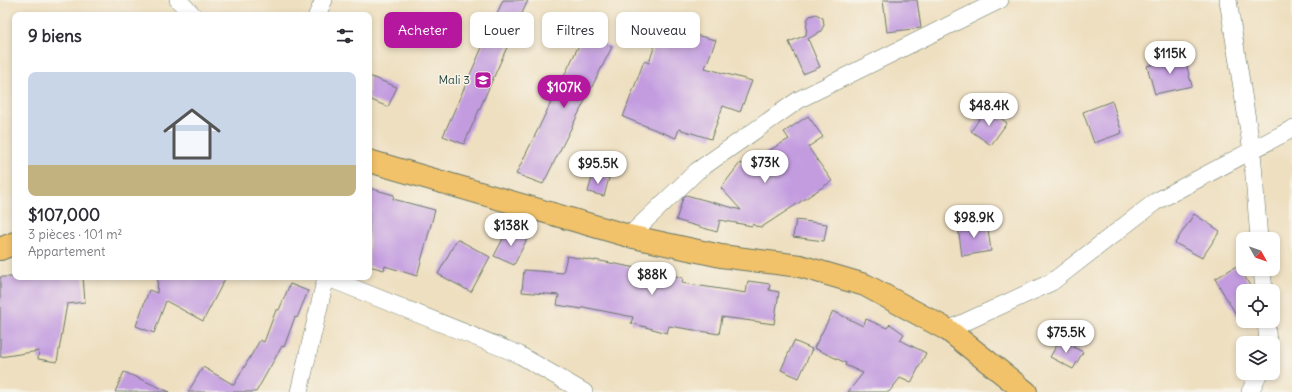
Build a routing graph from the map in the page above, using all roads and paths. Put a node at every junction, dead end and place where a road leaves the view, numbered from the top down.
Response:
1 (178, 0) edge
2 (324, 0) edge
3 (1000, 0) edge
4 (1228, 0) edge
5 (190, 12) edge
6 (318, 12) edge
7 (1292, 130) edge
8 (1252, 151) junction
9 (372, 162) edge
10 (1258, 232) edge
11 (629, 236) junction
12 (12, 244) edge
13 (0, 249) edge
14 (325, 280) edge
15 (333, 280) edge
16 (948, 330) junction
17 (1256, 380) edge
18 (299, 392) edge
19 (584, 392) edge
20 (1026, 392) edge
21 (1250, 392) edge

1 - 5 street
2 - 6 street
3 - 11 street
4 - 8 street
7 - 8 street
8 - 10 street
8 - 16 street
9 - 11 main road
11 - 16 main road
12 - 13 main road
14 - 18 street
15 - 19 street
16 - 20 main road
17 - 21 street

